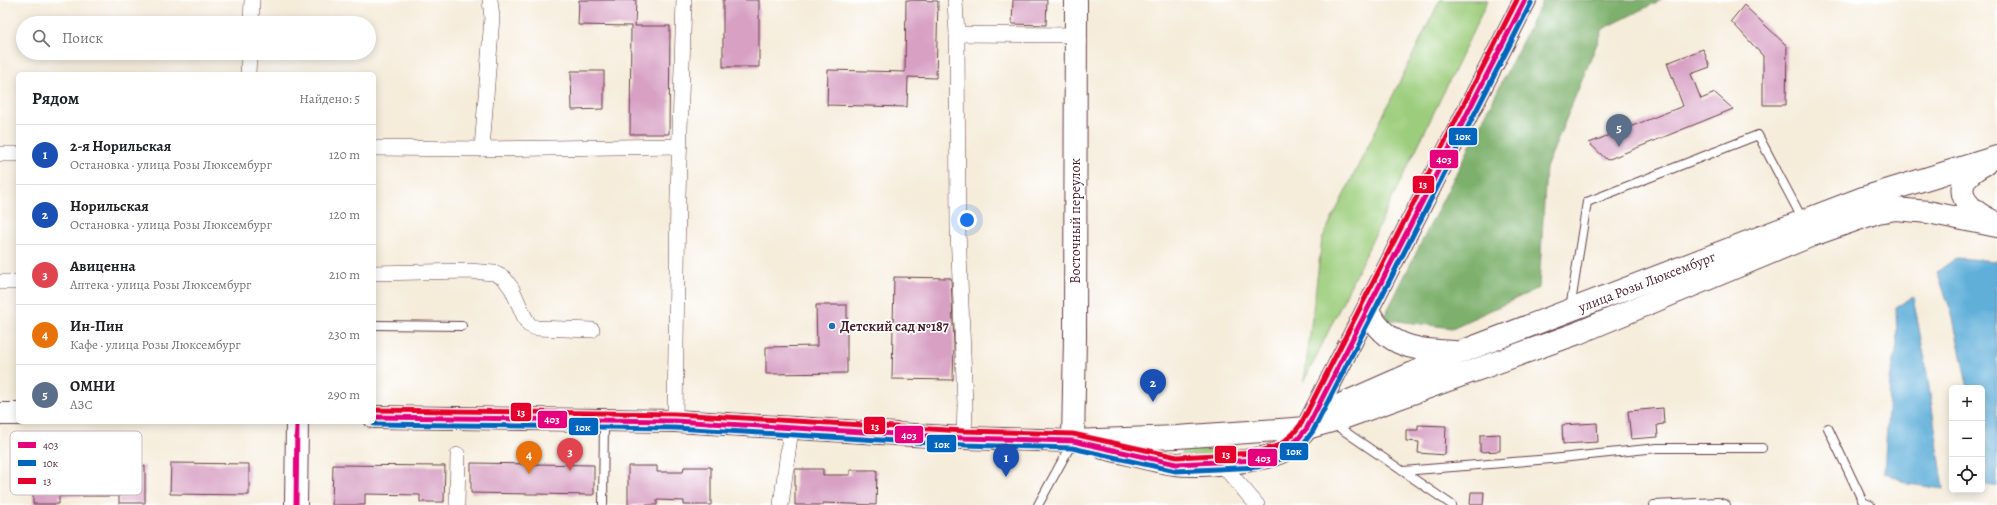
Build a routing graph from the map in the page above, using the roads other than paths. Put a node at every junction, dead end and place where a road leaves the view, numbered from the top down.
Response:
1 (252, 0) edge
2 (490, 0) edge
3 (684, 0) edge
4 (1076, 0) edge
5 (1525, 0) edge
6 (955, 2) dead end
7 (251, 16) edge
8 (956, 34) junction
9 (1075, 35) junction
10 (249, 60) edge
11 (248, 72) edge
12 (679, 146) junction
13 (376, 148) edge
14 (482, 149) junction
15 (0, 154) edge
16 (16, 154) edge
17 (1997, 158) edge
18 (1997, 223) edge
19 (1997, 226) edge
20 (1807, 228) junction
21 (376, 273) edge
22 (0, 282) edge
23 (16, 282) edge
24 (1368, 310) junction
25 (1570, 312) junction
26 (376, 325) edge
27 (462, 326) dead end
28 (592, 330) dead end
29 (1578, 333) junction
30 (1461, 352) junction
31 (0, 414) edge
32 (16, 414) edge
33 (376, 417) edge
34 (604, 420) junction
35 (675, 421) junction
36 (1328, 421) junction
37 (296, 424) edge
38 (791, 428) junction
39 (1307, 428) junction
40 (1828, 428) dead end
41 (964, 438) junction
42 (1073, 441) junction
43 (1762, 448) dead end
44 (458, 455) dead end
45 (1221, 463) junction
46 (1403, 471) junction
47 (296, 505) edge
48 (457, 505) edge
49 (603, 505) edge
50 (781, 505) edge
51 (1038, 505) edge
52 (1257, 505) edge
53 (1452, 505) edge
54 (1654, 505) edge
55 (1726, 505) edge
56 (1870, 505) edge

1 - 7 street
2 - 14 street
3 - 12 street
4 - 9 main road, Восточный переулок
5 - 24 main road
6 - 8 street
8 - 9 street
8 - 41 street
9 - 42 main road, Восточный переулок
10 - 11 street
12 - 14 street
12 - 35 street
13 - 14 street
15 - 16 street
17 - 18 main road
17 - 20 main road, улица Розы Люксембург
19 - 20 main road, улица Розы Люксембург
20 - 25 main road, улица Розы Люксембург
20 - 25 lane
20 - 29 main road, улица Розы Люксембург
21 - 28 street
22 - 23 street
24 - 30 main road
24 - 39 main road
25 - 29 main road
25 - 30 main road, улица Розы Люксембург
26 - 27 lane
29 - 36 main road, улица Розы Люксембург
30 - 39 main road, улица Розы Люксембург
31 - 32 main road
33 - 34 main road, улица Розы Люксембург
34 - 35 main road, улица Розы Люксембург
34 - 49 lane
35 - 38 main road, улица Розы Люксембург
36 - 39 main road, улица Розы Люксембург
36 - 46 lane
37 - 47 main road
38 - 41 main road, улица Розы Люксембург
38 - 50 street
39 - 42 main road, улица Розы Люксембург
39 - 45 main road
40 - 56 lane
41 - 42 main road, улица Розы Люксембург
42 - 45 main road
42 - 51 lane
43 - 46 lane
44 - 48 street
45 - 52 street
46 - 53 lane
54 - 55 lane

